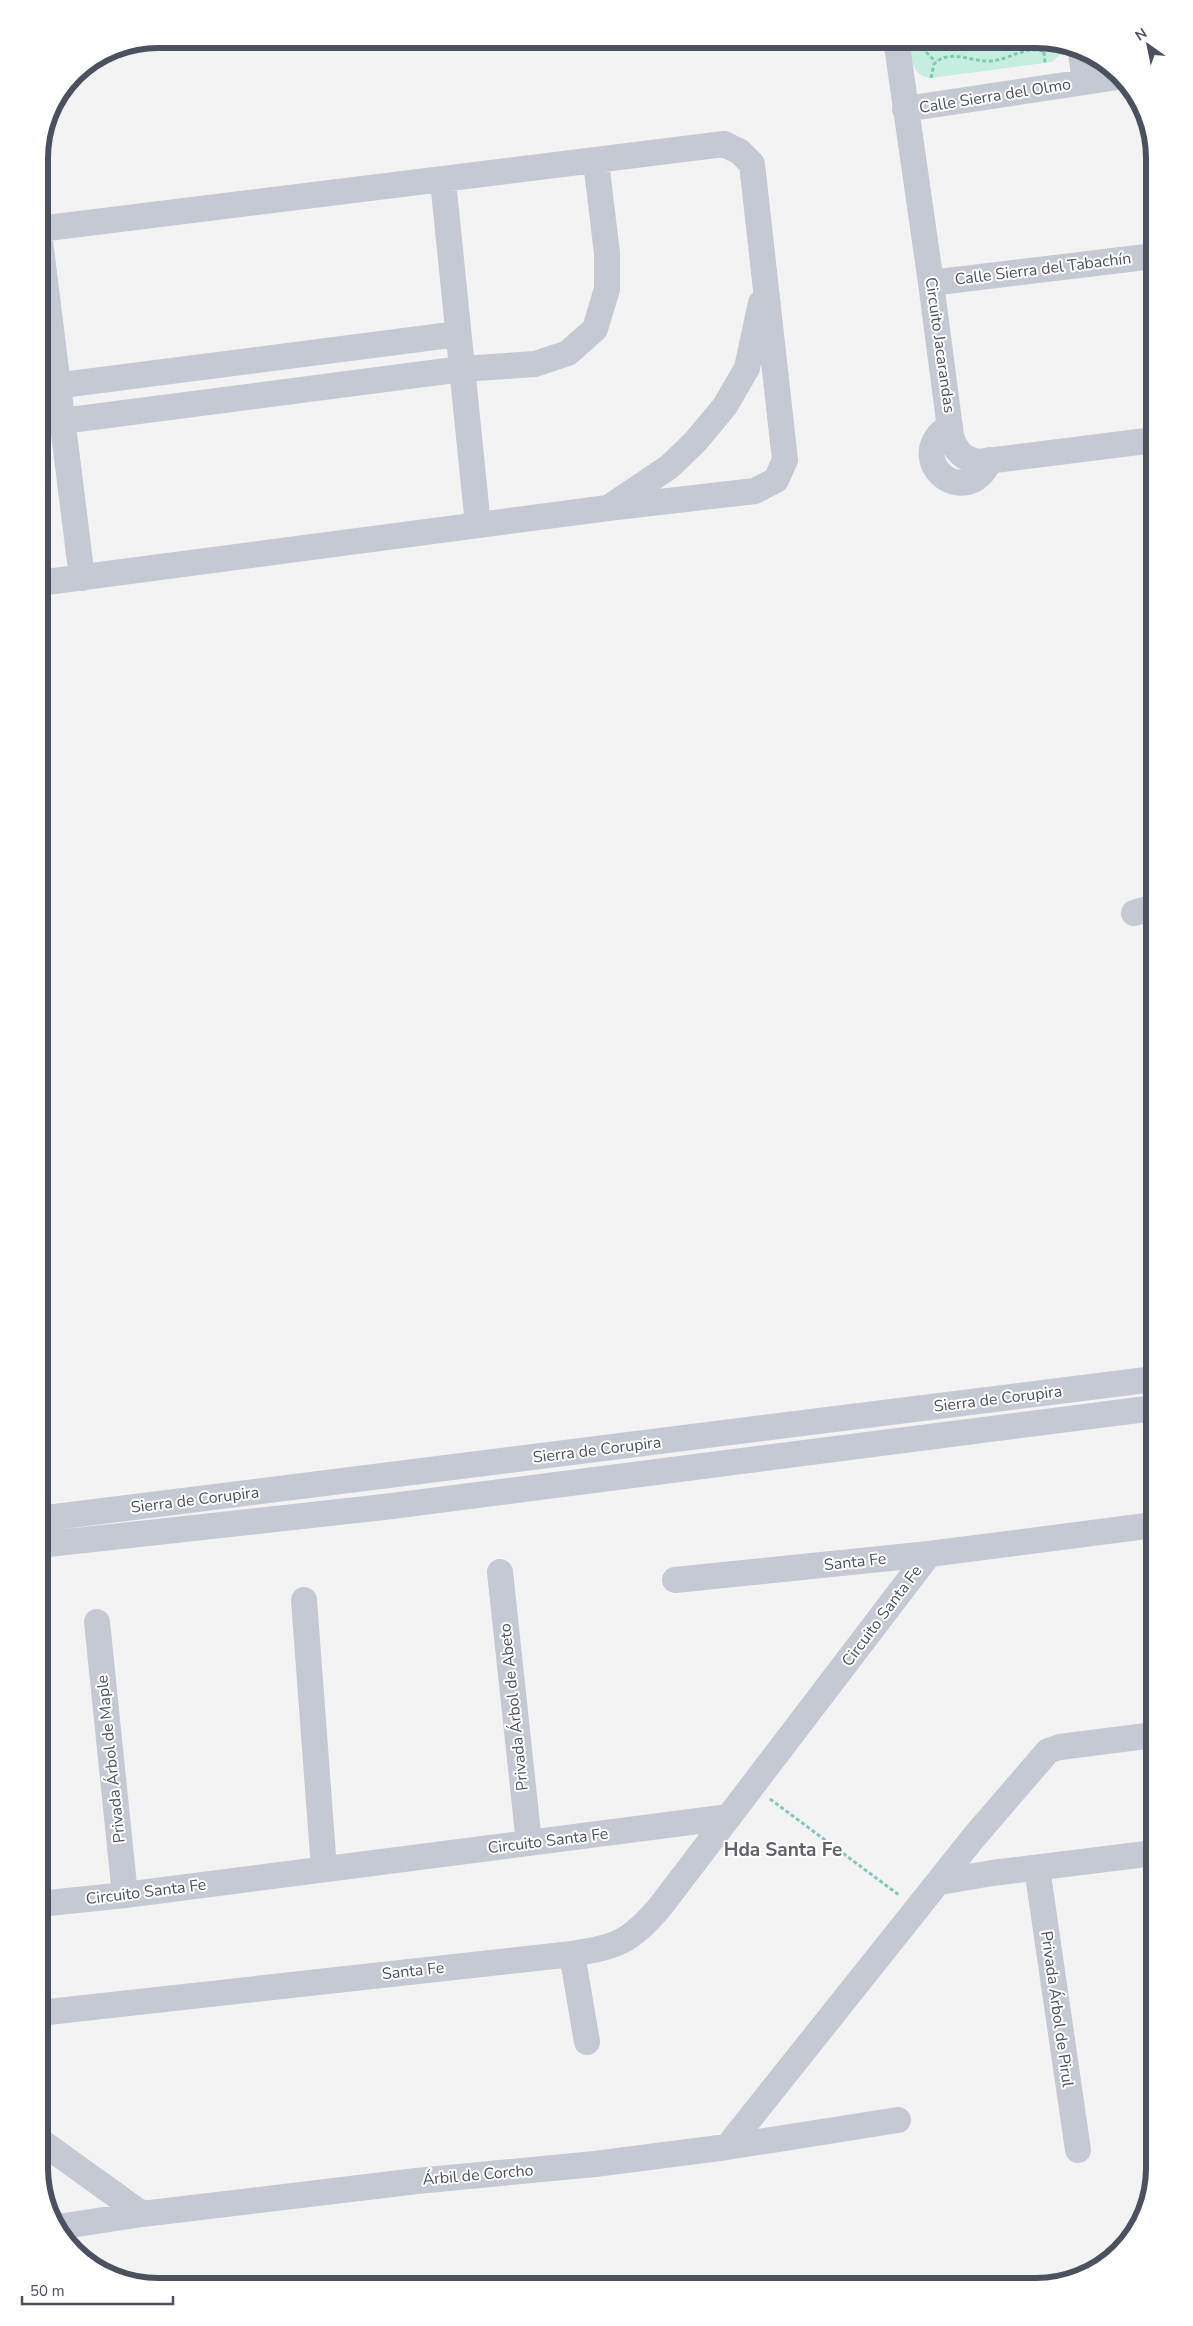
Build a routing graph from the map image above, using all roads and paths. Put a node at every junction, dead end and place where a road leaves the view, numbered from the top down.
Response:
1 (897, 48) edge
2 (925, 48) edge
3 (1043, 51) joint
4 (1082, 58) edge
5 (936, 62) junction
6 (1045, 64) dead end
7 (931, 78) dead end
8 (1111, 78) edge
9 (1085, 82) junction
10 (905, 109) junction
11 (596, 162) junction
12 (443, 181) junction
13 (48, 228) edge
14 (1146, 257) edge
15 (766, 282) junction
16 (931, 283) junction
17 (458, 334) junction
18 (462, 369) junction
19 (48, 386) edge
20 (51, 422) edge
21 (1146, 441) edge
22 (608, 508) junction
23 (478, 525) junction
24 (82, 578) junction
25 (48, 582) edge
26 (1146, 1381) edge
27 (1146, 1409) edge
28 (48, 1518) edge
29 (1146, 1526) edge
30 (48, 1544) edge
31 (930, 1554) junction
32 (500, 1572) dead end
33 (675, 1580) dead end
34 (304, 1600) dead end
35 (98, 1622) dead end
36 (1146, 1736) edge
37 (753, 1786) junction
38 (729, 1817) junction
39 (974, 1837) junction
40 (529, 1843) junction
41 (1146, 1855) edge
42 (1037, 1868) junction
43 (324, 1869) junction
44 (992, 1873) junction
45 (940, 1882) junction
46 (125, 1895) junction
47 (48, 1903) edge
48 (918, 1909) junction
49 (572, 1954) junction
50 (48, 2012) edge
51 (587, 2042) dead end
52 (898, 2120) dead end
53 (48, 2146) edge
54 (728, 2147) junction
55 (1078, 2150) dead end
56 (142, 2214) junction
57 (63, 2226) edge

1 - 10 street, Circuito Jacarandas
2 - 5 path
3 - 5 path
3 - 6 path
4 - 9 street
5 - 7 path
8 - 9 street
9 - 10 street, Calle Sierra del Olmo
10 - 16 street, Circuito Jacarandas
11 - 12 street
11 - 15 street
11 - 18 street
12 - 13 street
12 - 17 street
14 - 16 street, Calle Sierra del Tabachín
15 - 22 street
15 - 22 street
16 - 21 street, Circuito Jacarandas
17 - 18 street
17 - 19 street
18 - 20 street
18 - 23 street
19 - 20 street
20 - 24 street
22 - 23 street
23 - 24 street
24 - 25 street
26 - 28 street, Sierra de Corupira
27 - 30 street, Sierra de Corupira
29 - 31 street, Santa Fe
31 - 33 street, Santa Fe
31 - 37 street, Circuito Santa Fe
32 - 40 street, Privada Árbol de Abeto
34 - 43 street
35 - 46 street, Privada Árbol de Maple
36 - 39 street
37 - 38 street, Circuito Santa Fe
37 - 48 path
38 - 40 street, Circuito Santa Fe
38 - 49 street, Santa Fe
39 - 44 street
39 - 45 street
40 - 43 street, Circuito Santa Fe
41 - 42 street
42 - 44 street
42 - 55 street, Privada Árbol de Pirul
43 - 46 street, Circuito Santa Fe
44 - 45 street
45 - 48 street
46 - 47 street, Circuito Santa Fe
48 - 54 street
49 - 50 street, Santa Fe
49 - 51 street
52 - 54 street, Árbil de Corcho
53 - 56 street
54 - 56 street, Árbil de Corcho
56 - 57 street, Árbil de Corcho

